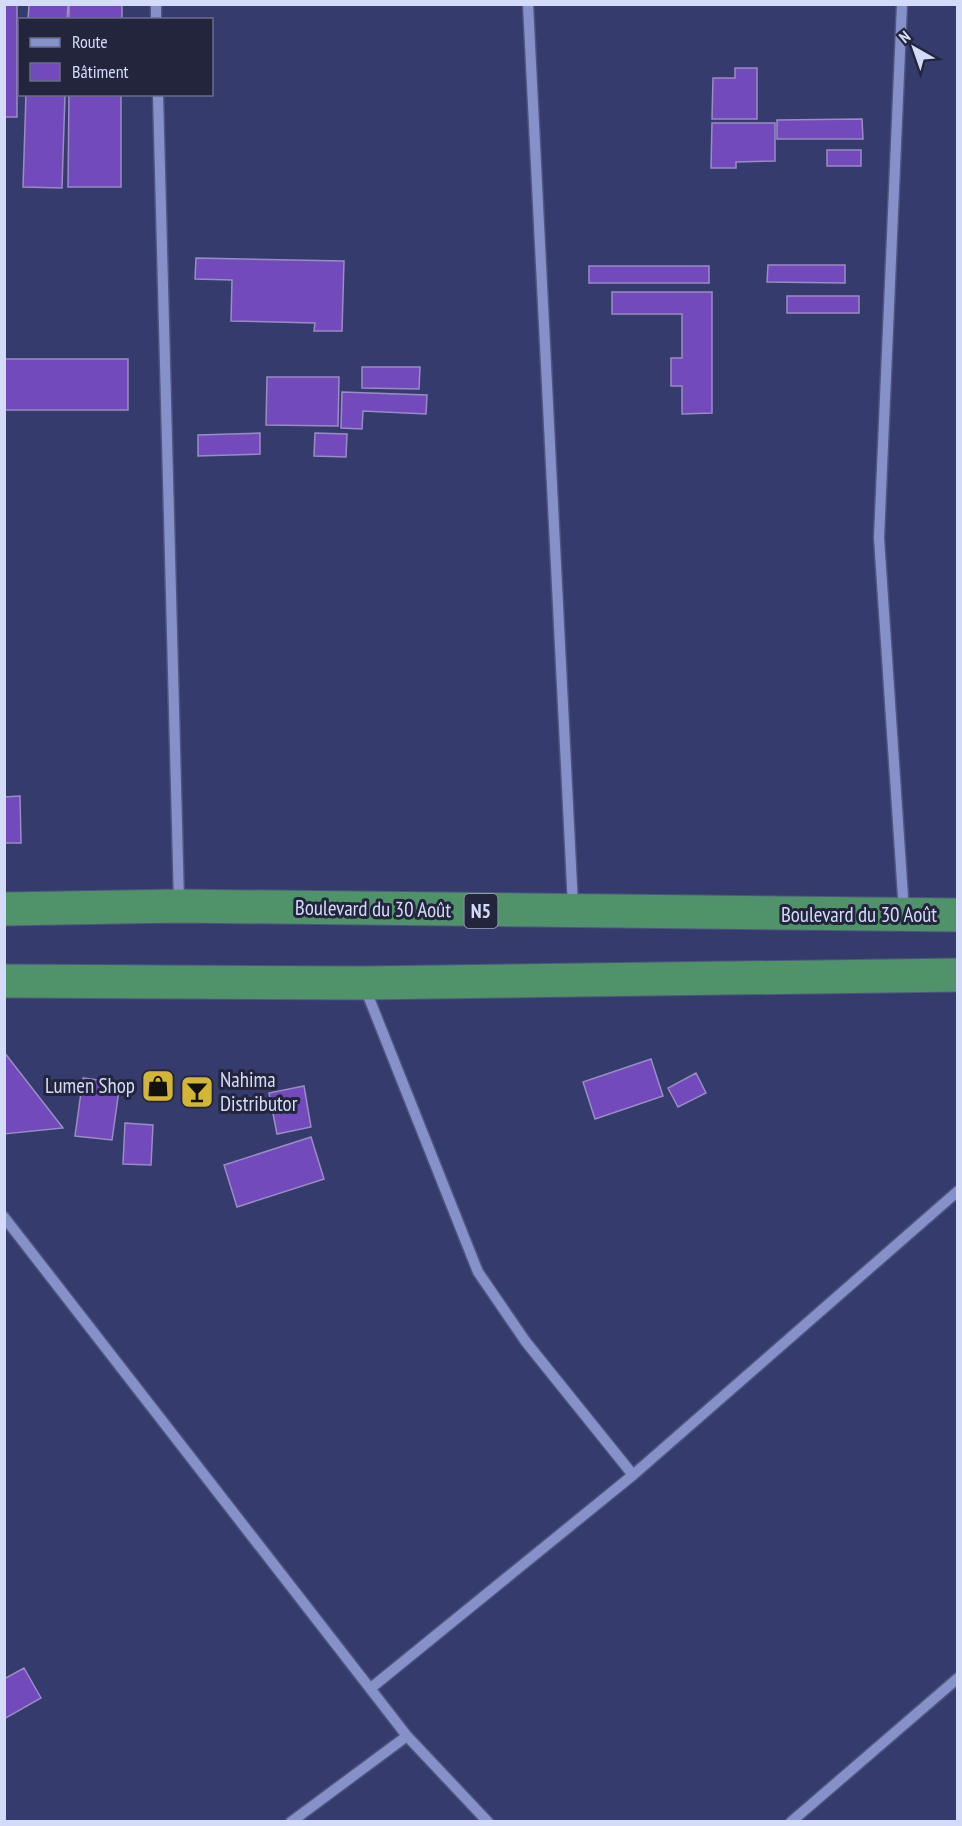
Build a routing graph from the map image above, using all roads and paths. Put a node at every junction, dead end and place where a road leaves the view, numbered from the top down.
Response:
1 (528, 4) edge
2 (902, 4) edge
3 (158, 96) edge
4 (179, 906) junction
5 (4, 909) edge
6 (574, 912) junction
7 (904, 915) junction
8 (957, 915) edge
9 (957, 975) edge
10 (4, 981) edge
11 (363, 983) junction
12 (957, 1191) edge
13 (4, 1217) edge
14 (633, 1475) junction
15 (957, 1678) edge
16 (371, 1688) junction
17 (407, 1736) junction
18 (291, 1821) edge
19 (488, 1821) edge
20 (790, 1821) edge

1 - 6 street
2 - 7 street
3 - 4 street
4 - 5 highway, Boulevard du 30 Août / N5
4 - 6 highway, Boulevard du 30 Août / N5
6 - 7 highway, Boulevard du 30 Août / N5
7 - 8 highway, Boulevard du 30 Août / N5
9 - 11 highway
10 - 11 highway
11 - 14 street
12 - 14 street
13 - 16 street
14 - 16 street
15 - 20 street
16 - 17 street
17 - 18 street
17 - 19 street

